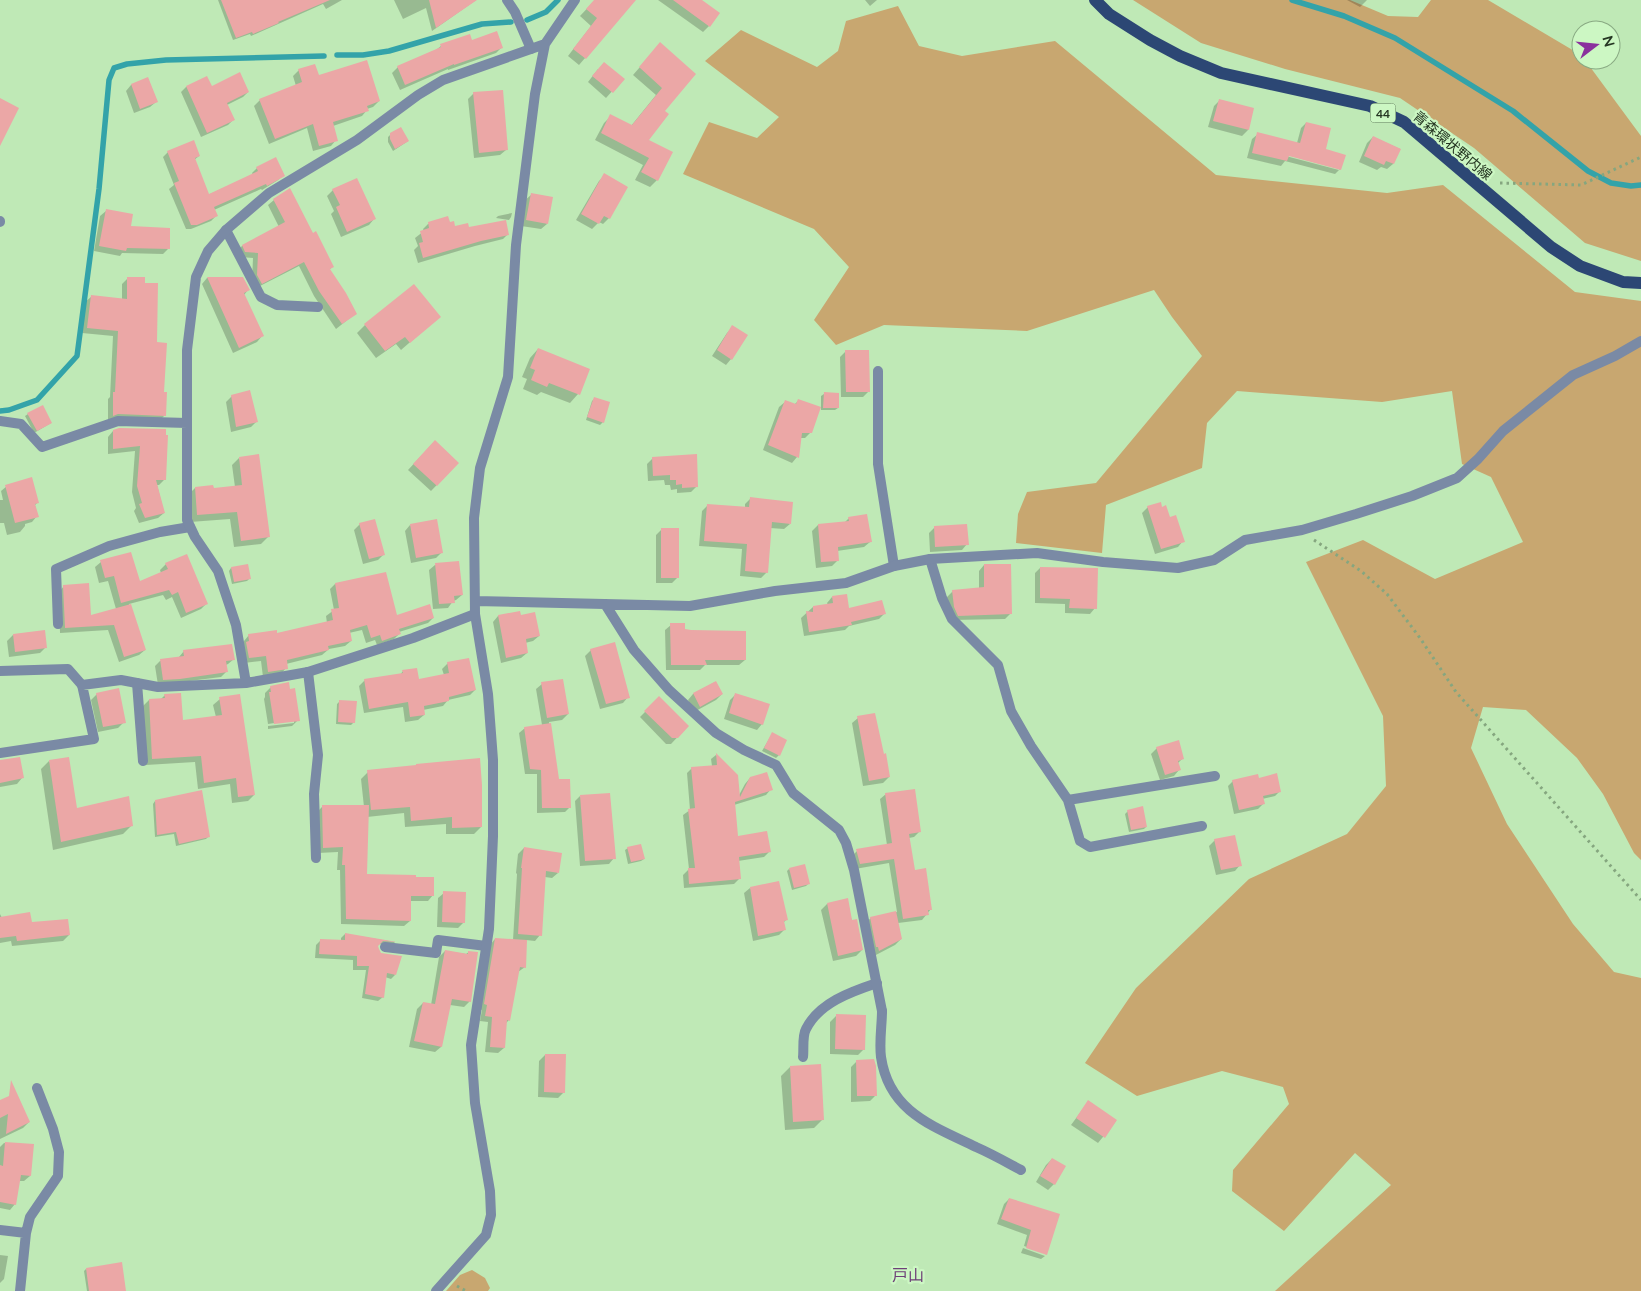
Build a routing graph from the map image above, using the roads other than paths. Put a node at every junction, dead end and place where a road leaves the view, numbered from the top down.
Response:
1 (507, 0) edge
2 (575, 0) edge
3 (1095, 0) edge
4 (545, 44) junction
5 (531, 49) junction
6 (226, 230) junction
7 (1641, 283) edge
8 (318, 308) dead end
9 (1641, 341) edge
10 (878, 372) dead end
11 (0, 421) edge
12 (187, 423) junction
13 (190, 527) junction
14 (930, 559) junction
15 (894, 566) junction
16 (474, 601) junction
17 (605, 604) junction
18 (475, 614) junction
19 (58, 624) dead end
20 (0, 672) edge
21 (308, 672) junction
22 (137, 683) junction
23 (246, 683) junction
24 (82, 684) junction
25 (0, 754) edge
26 (142, 762) dead end
27 (1215, 776) dead end
28 (1068, 800) junction
29 (1202, 826) dead end
30 (316, 858) dead end
31 (486, 946) junction
32 (385, 947) dead end
33 (877, 983) junction
34 (803, 1057) dead end
35 (37, 1088) dead end
36 (1021, 1170) dead end
37 (0, 1230) edge
38 (26, 1233) junction
39 (20, 1291) edge
40 (436, 1291) edge

1 - 5 street
2 - 4 street
3 - 7 main road, 青森環状野内線 / 44
4 - 5 street
4 - 16 street
5 - 6 street
6 - 8 street
6 - 12 street
9 - 14 street
10 - 15 street
11 - 12 street
12 - 13 street
13 - 19 street
13 - 23 street
14 - 15 street
14 - 28 street
15 - 17 street
16 - 17 street
16 - 18 street
17 - 33 street
18 - 21 street
18 - 31 street
20 - 24 street
21 - 23 street
21 - 30 street
22 - 23 street
22 - 24 street
22 - 26 street
24 - 25 street
27 - 28 street
28 - 29 street
31 - 32 street
31 - 40 street
33 - 34 street
33 - 36 street
35 - 38 street
37 - 38 street
38 - 39 street

